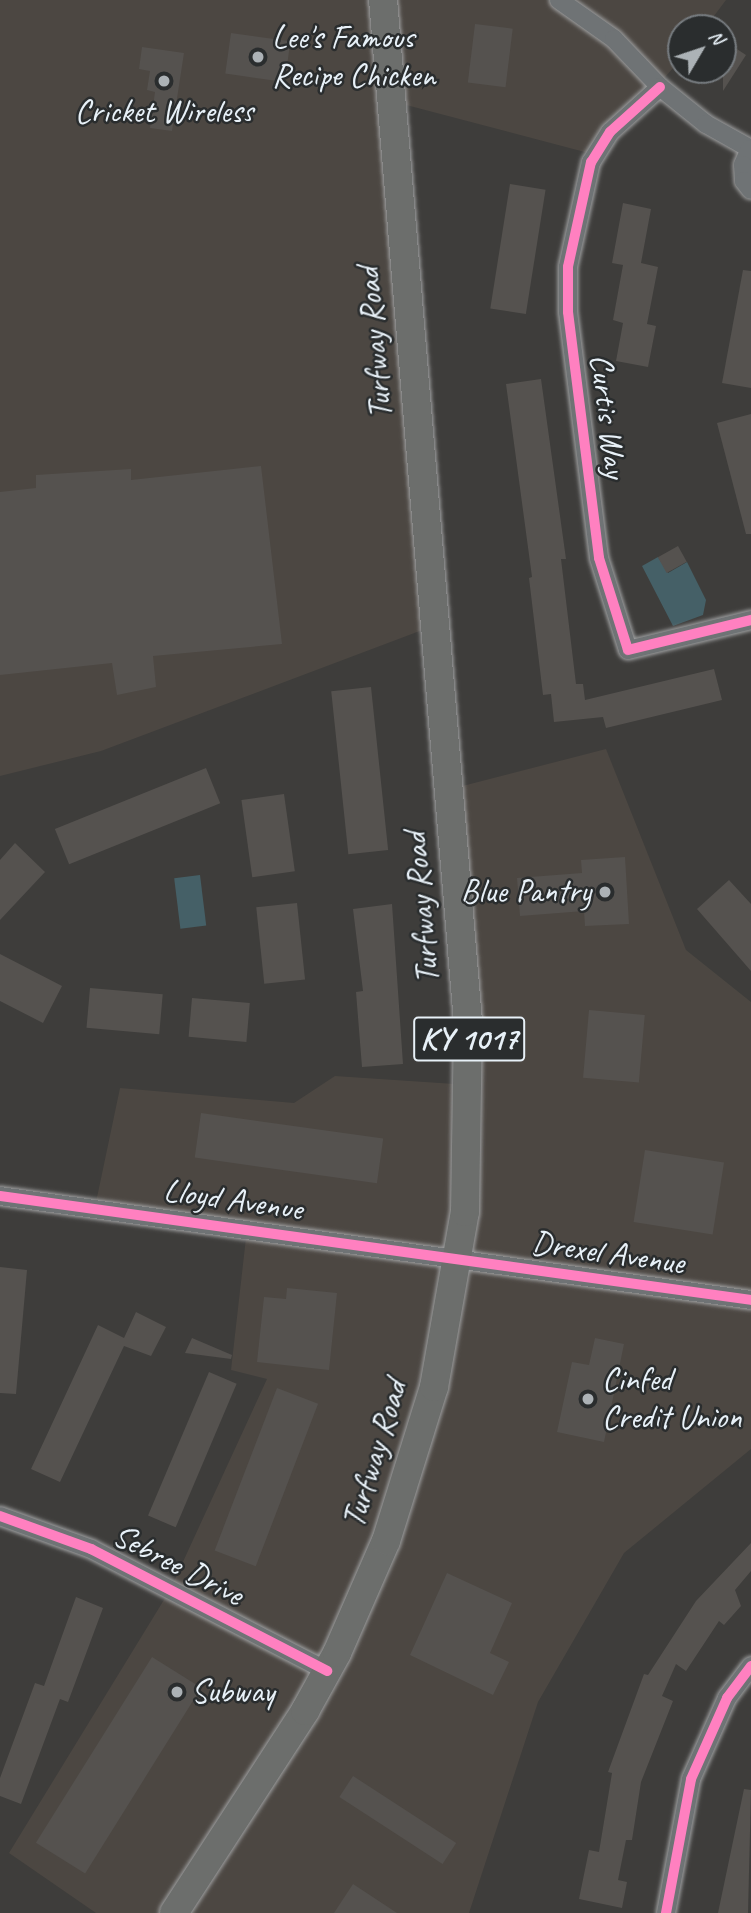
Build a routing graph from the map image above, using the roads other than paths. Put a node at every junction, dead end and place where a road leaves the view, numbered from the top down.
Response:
1 (383, 0) edge
2 (559, 0) edge
3 (660, 87) junction
4 (750, 149) edge
5 (751, 190) edge
6 (751, 620) edge
7 (0, 1196) edge
8 (458, 1259) junction
9 (751, 1300) edge
10 (0, 1516) edge
11 (751, 1666) edge
12 (327, 1671) junction
13 (174, 1913) edge
14 (666, 1913) edge

1 - 8 main road, Turfway Road / KY 1017
2 - 3 street
3 - 4 street
3 - 6 street, Curtis Way
4 - 5 street
7 - 8 street, Lloyd Avenue
8 - 9 street, Drexel Avenue
8 - 12 main road, Turfway Road / KY 1017
10 - 12 street, Sebree Drive
11 - 14 street
12 - 13 main road, Turfway Road / KY 1017

